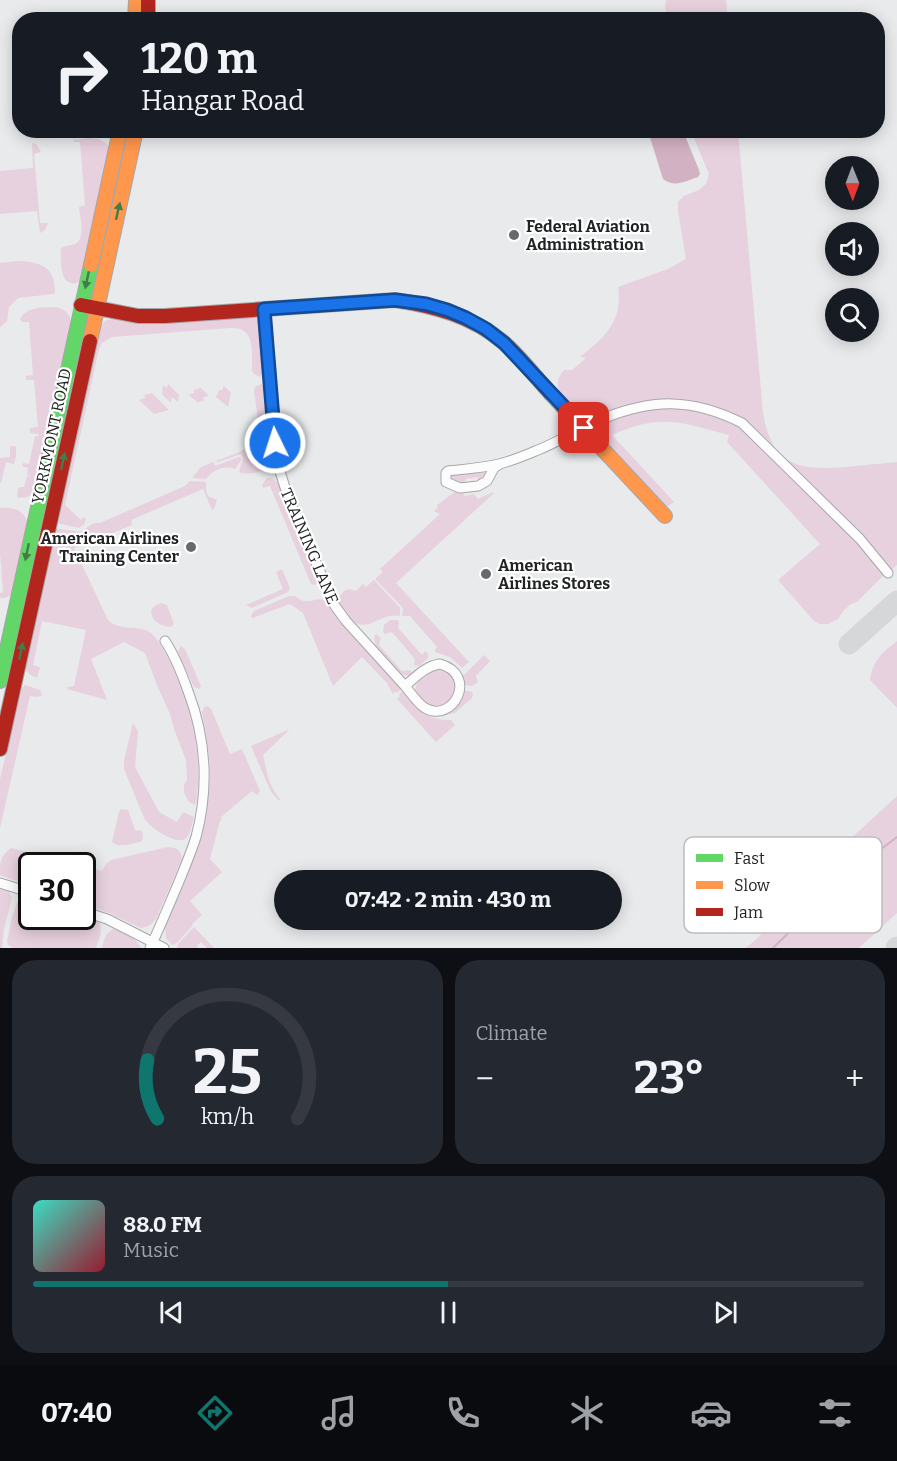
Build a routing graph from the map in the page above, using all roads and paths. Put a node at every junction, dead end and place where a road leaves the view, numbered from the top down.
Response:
1 (118, 138) edge
2 (134, 138) edge
3 (81, 305) junction
4 (96, 309) junction
5 (264, 309) junction
6 (584, 428) junction
7 (500, 464) junction
8 (665, 516) dead end
9 (34, 521) junction
10 (49, 524) junction
11 (888, 573) dead end
12 (16, 603) junction
13 (31, 605) junction
14 (165, 641) dead end
15 (16, 676) junction
16 (1, 677) edge
17 (405, 686) junction
18 (0, 749) edge
19 (0, 883) edge
20 (18, 889) edge
21 (96, 915) edge
22 (152, 945) edge
23 (164, 948) edge

1 -> 3 street, YORKMONT ROAD
4 -> 2 street, YORKMONT ROAD
3 - 4 street
3 - 9 street, YORKMONT ROAD
4 - 5 street
10 -> 4 street, YORKMONT ROAD
5 - 6 street
5 - 17 street, TRAINING LANE
6 - 7 street
6 - 8 street
6 - 11 street
7 - 7 street
9 - 10 street
9 -> 12 street, YORKMONT ROAD
10 - 13 street, YORKMONT ROAD
12 - 13 street
12 - 16 street, YORKMONT ROAD
15 -> 13 street, YORKMONT ROAD
14 - 22 street
15 - 16 street
15 - 18 street, YORKMONT ROAD
17 - 17 street, TRAINING LANE
19 - 20 street
21 - 22 street
22 - 23 street

